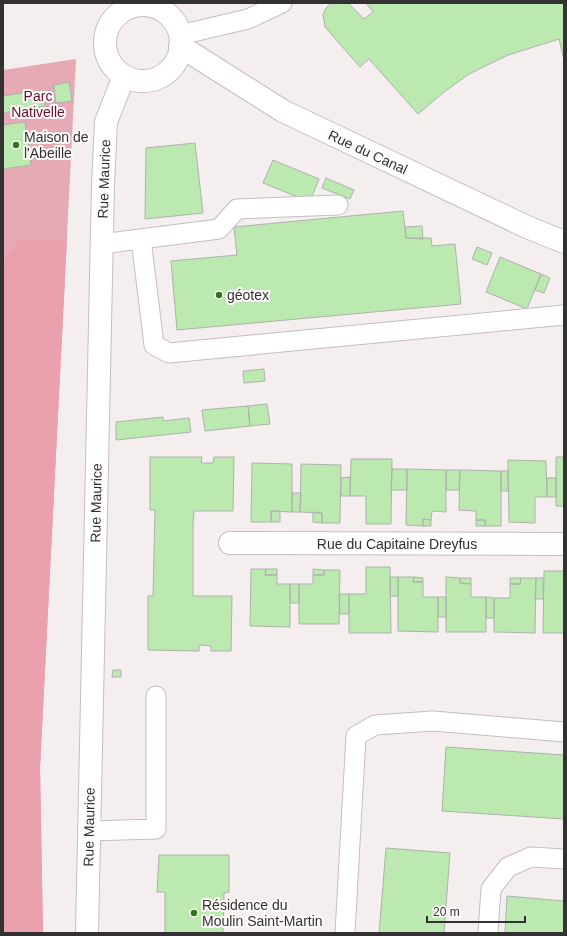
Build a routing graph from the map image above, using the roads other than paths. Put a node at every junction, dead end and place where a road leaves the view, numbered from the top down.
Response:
1 (282, 3) edge
2 (134, 4) edge
3 (180, 40) junction
4 (124, 76) junction
5 (338, 206) dead end
6 (141, 239) junction
7 (564, 242) edge
8 (101, 244) junction
9 (564, 315) edge
10 (230, 543) dead end
11 (564, 544) edge
12 (156, 696) dead end
13 (564, 732) edge
14 (89, 832) junction
15 (564, 859) edge
16 (87, 933) edge
17 (345, 933) edge
18 (488, 933) edge

1 - 3 lane
2 - 3 main road
2 - 4 main road
3 - 4 main road
3 - 7 main road, Rue du Canal
4 - 8 main road, Rue Maurice
5 - 6 lane
6 - 8 lane
6 - 9 lane
8 - 14 main road, Rue Maurice
10 - 11 main road, Rue du Capitaine Dreyfus
12 - 14 lane
13 - 17 lane
14 - 16 main road, Rue Maurice
15 - 18 lane

